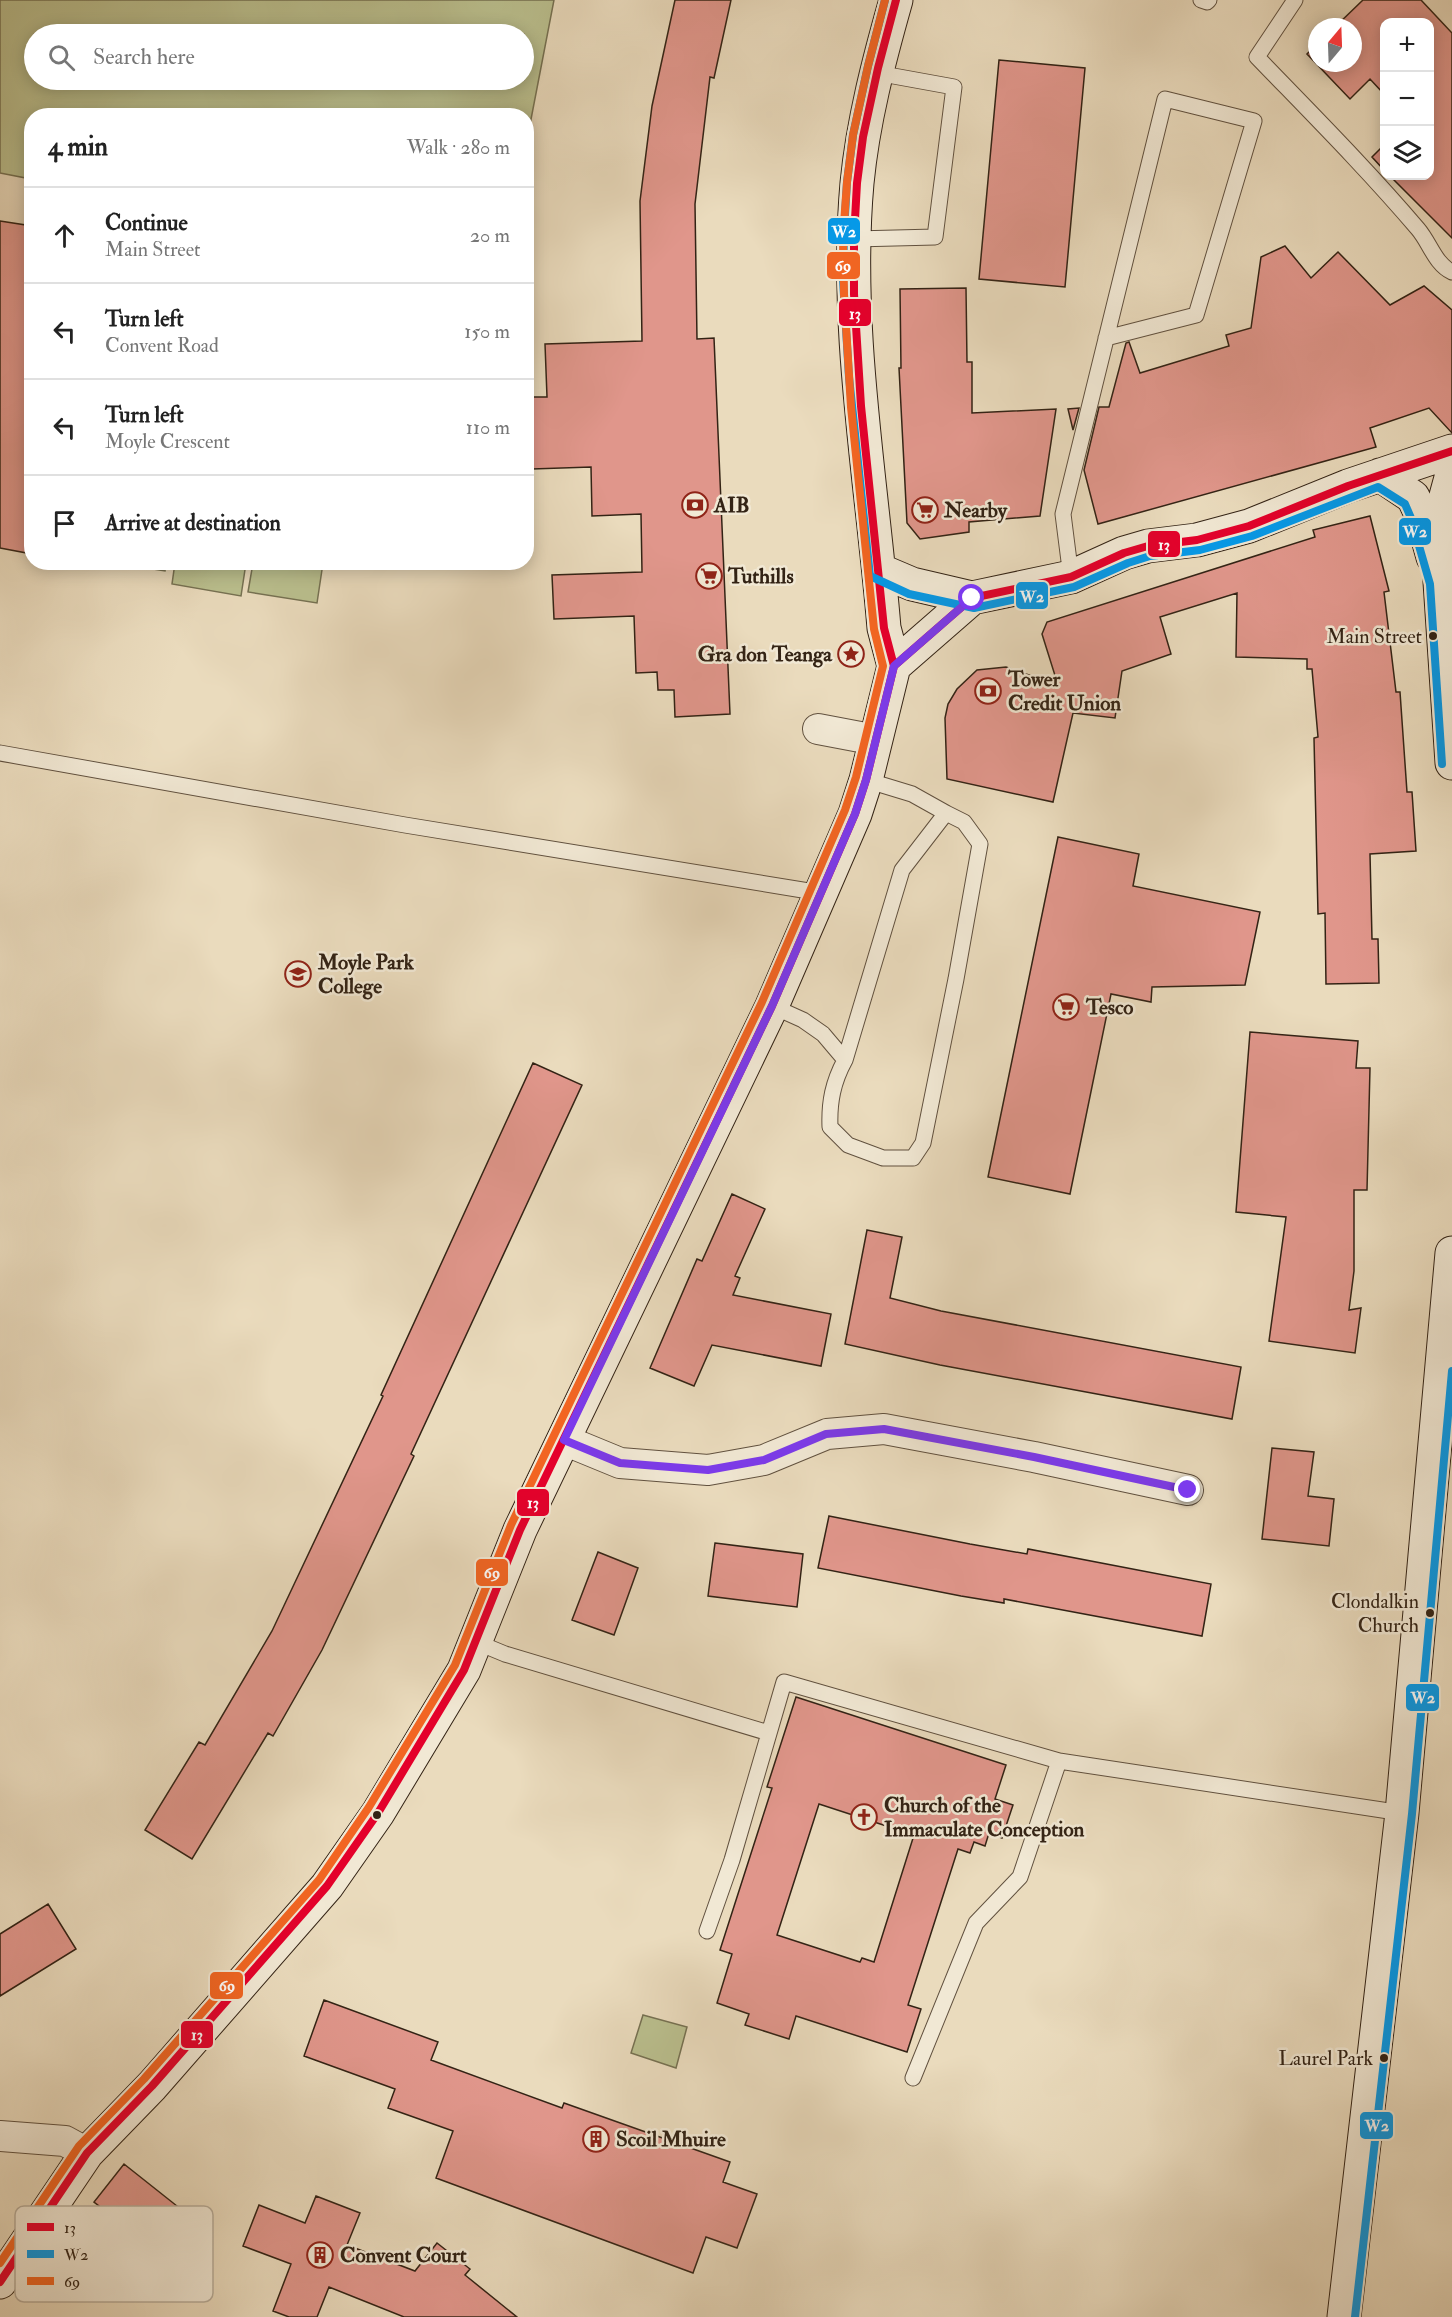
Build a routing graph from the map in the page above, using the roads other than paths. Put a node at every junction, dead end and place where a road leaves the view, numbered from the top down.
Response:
1 (896, 0) edge
2 (1201, 0) edge
3 (1209, 0) edge
4 (1295, 0) edge
5 (877, 73) junction
6 (855, 239) junction
7 (1452, 272) edge
8 (1106, 338) junction
9 (1445, 461) edge
10 (1380, 475) junction
11 (879, 570) junction
12 (1071, 577) junction
13 (1440, 582) junction
14 (972, 598) junction
15 (894, 666) junction
16 (818, 729) dead end
17 (876, 740) junction
18 (1451, 744) edge
19 (0, 753) edge
20 (866, 780) junction
21 (946, 813) junction
22 (821, 893) junction
23 (772, 1006) junction
24 (844, 1060) junction
25 (1452, 1253) edge
26 (564, 1440) junction
27 (1188, 1490) dead end
28 (476, 1642) junction
29 (769, 1733) junction
30 (1059, 1761) junction
31 (1402, 1813) junction
32 (707, 1931) dead end
33 (913, 2078) dead end
34 (0, 2136) edge
35 (87, 2153) junction
36 (51, 2206) edge
37 (15, 2260) edge
38 (0, 2282) edge
39 (1344, 2317) edge

1 - 5 street
2 - 3 lane
4 - 7 lane
5 - 6 street
5 - 6 lane
6 - 11 street
8 - 8 lane
8 - 12 lane
9 - 10 street
9 - 13 street
10 - 12 street
10 - 13 street
11 - 14 street
11 - 15 street
12 - 14 street
13 - 18 street
14 - 15 street
15 - 17 street
16 - 17 street
17 - 20 street
19 - 22 lane
20 - 21 lane
20 - 22 street
21 - 24 lane
21 - 24 lane
22 - 23 street
23 - 24 lane
23 - 26 street
25 - 31 street
26 - 27 street
26 - 28 street
28 - 29 lane
28 - 35 street
29 - 30 lane
29 - 32 lane
30 - 31 lane
30 - 33 lane
31 - 39 street
34 - 35 street
35 - 36 street
37 - 38 street

